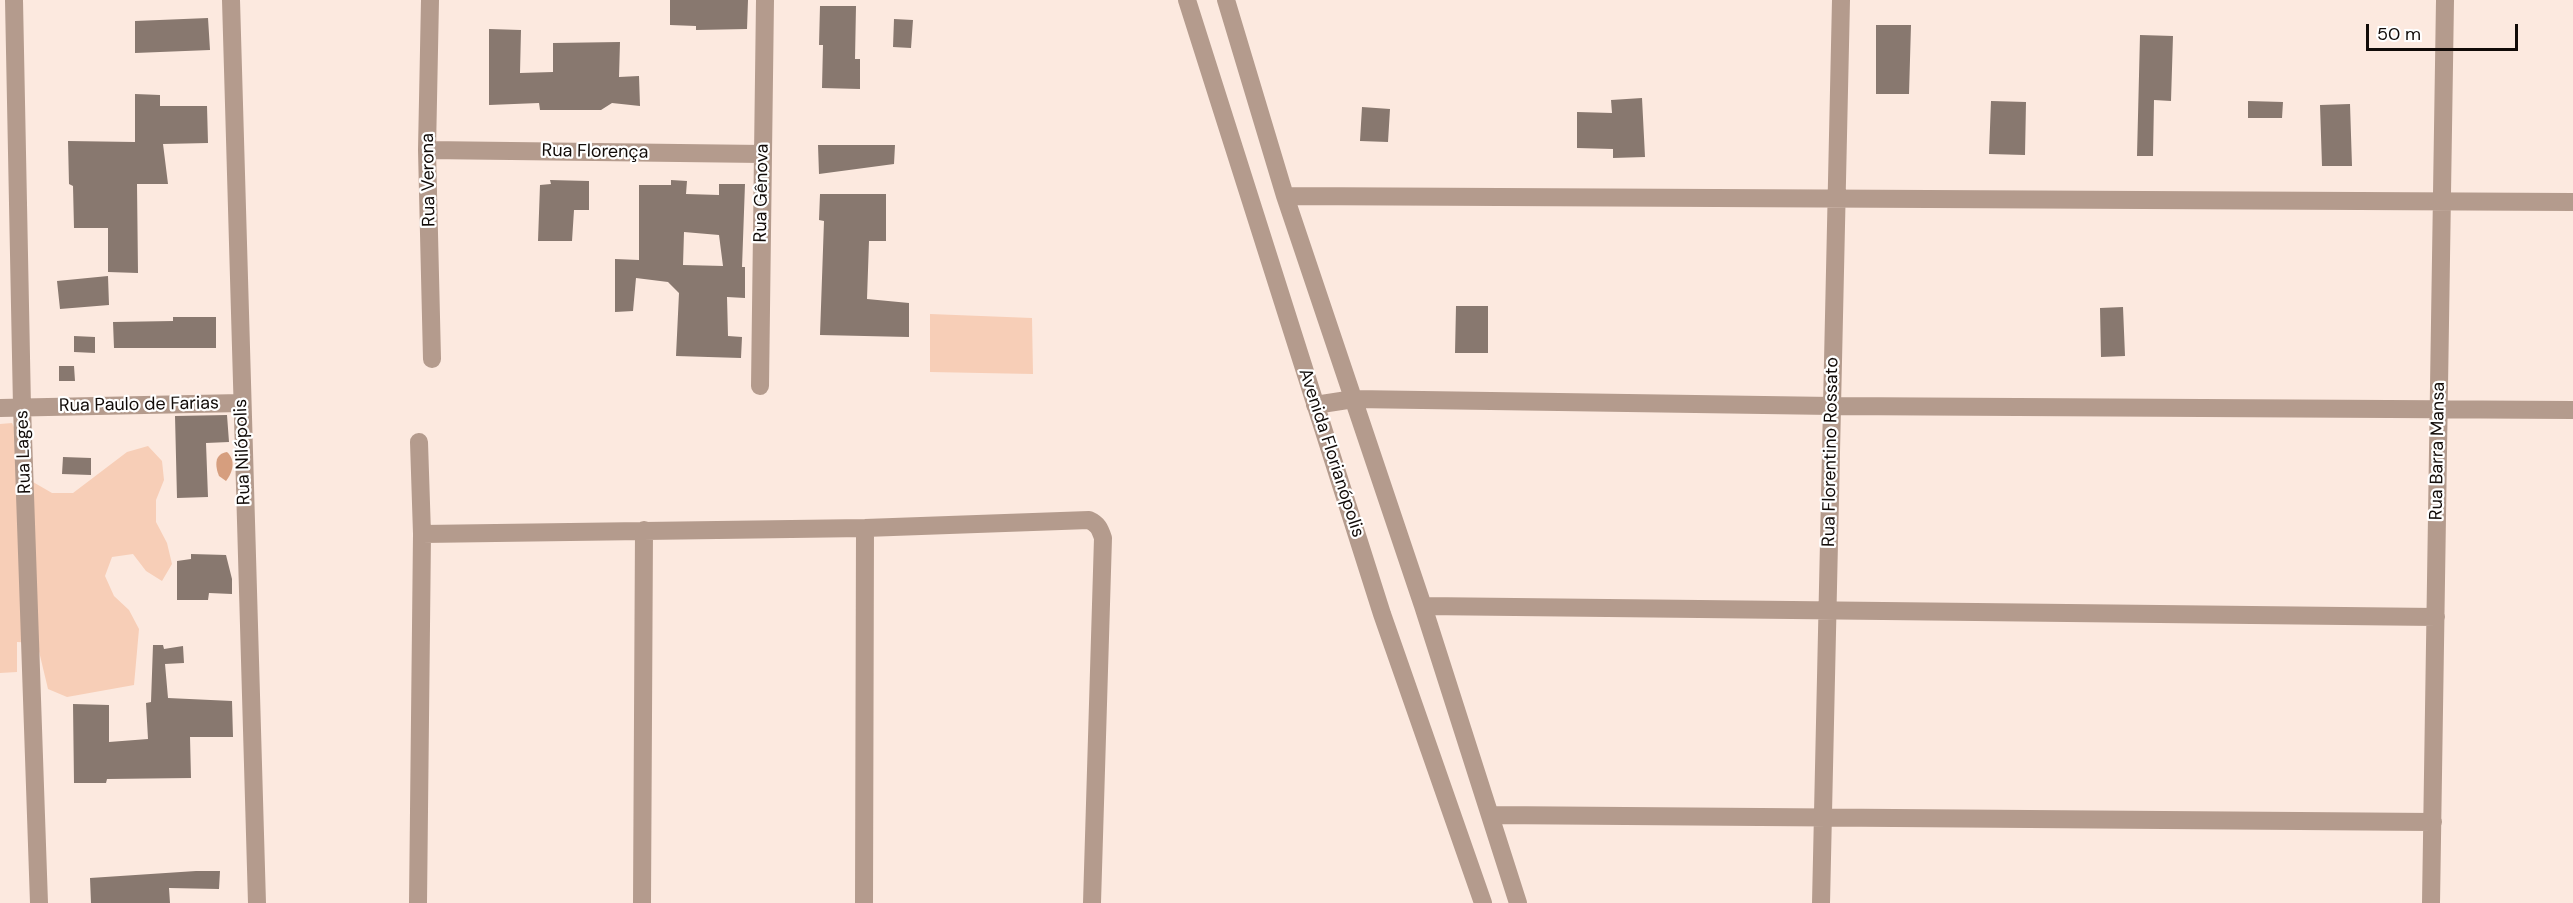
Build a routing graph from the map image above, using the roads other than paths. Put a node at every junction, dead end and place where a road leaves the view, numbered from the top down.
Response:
1 (14, 0) edge
2 (231, 0) edge
3 (430, 0) edge
4 (765, 0) edge
5 (1187, 0) edge
6 (1226, 0) edge
7 (1841, 0) edge
8 (2445, 0) edge
9 (427, 150) junction
10 (763, 154) junction
11 (1285, 196) junction
12 (1836, 198) junction
13 (2442, 200) junction
14 (2573, 202) edge
15 (432, 359) dead end
16 (760, 386) dead end
17 (1354, 399) junction
18 (241, 403) junction
19 (1315, 405) junction
20 (1832, 406) junction
21 (22, 407) junction
22 (0, 408) edge
23 (2439, 409) junction
24 (2573, 410) edge
25 (420, 442) dead end
26 (865, 528) junction
27 (644, 530) junction
28 (422, 534) junction
29 (1423, 606) junction
30 (1827, 611) junction
31 (2436, 617) junction
32 (1491, 815) junction
33 (1822, 818) junction
34 (2433, 822) junction
35 (39, 903) edge
36 (257, 903) edge
37 (418, 903) edge
38 (642, 903) edge
39 (864, 903) edge
40 (1092, 903) edge
41 (1483, 903) edge
42 (1518, 903) edge
43 (1821, 903) edge
44 (2431, 903) edge

1 - 21 street, Rua Lages
2 - 18 street, Rua Nilópolis
3 - 9 street, Rua Verona
4 - 10 street, Rua Gênova
5 - 19 street, Avenida Florianópolis
6 - 11 street
7 - 12 street, Rua Florentino Rossato
8 - 13 street, Rua Barra Mansa
9 - 10 street, Rua Florença
9 - 15 street, Rua Verona
10 - 16 street, Rua Gênova
11 - 12 street
11 - 17 street
12 - 13 street
12 - 20 street, Rua Florentino Rossato
13 - 14 street
13 - 23 street, Rua Barra Mansa
17 - 19 street
17 - 20 street
17 - 29 street
18 - 21 street, Rua Paulo de Farias
18 - 36 street, Rua Nilópolis
19 - 41 street, Avenida Florianópolis
20 - 23 street
20 - 30 street, Rua Florentino Rossato
21 - 22 street, Rua Paulo de Farias
21 - 35 street, Rua Lages
23 - 24 street
23 - 31 street, Rua Barra Mansa
25 - 28 street
26 - 27 street
26 - 39 street
26 - 40 street
27 - 28 street
27 - 38 street
28 - 37 street
29 - 30 street
29 - 32 street
30 - 31 street
30 - 33 street, Rua Florentino Rossato
31 - 34 street, Rua Barra Mansa
32 - 33 street
32 - 42 street
33 - 34 street
33 - 43 street, Rua Florentino Rossato
34 - 44 street, Rua Barra Mansa

